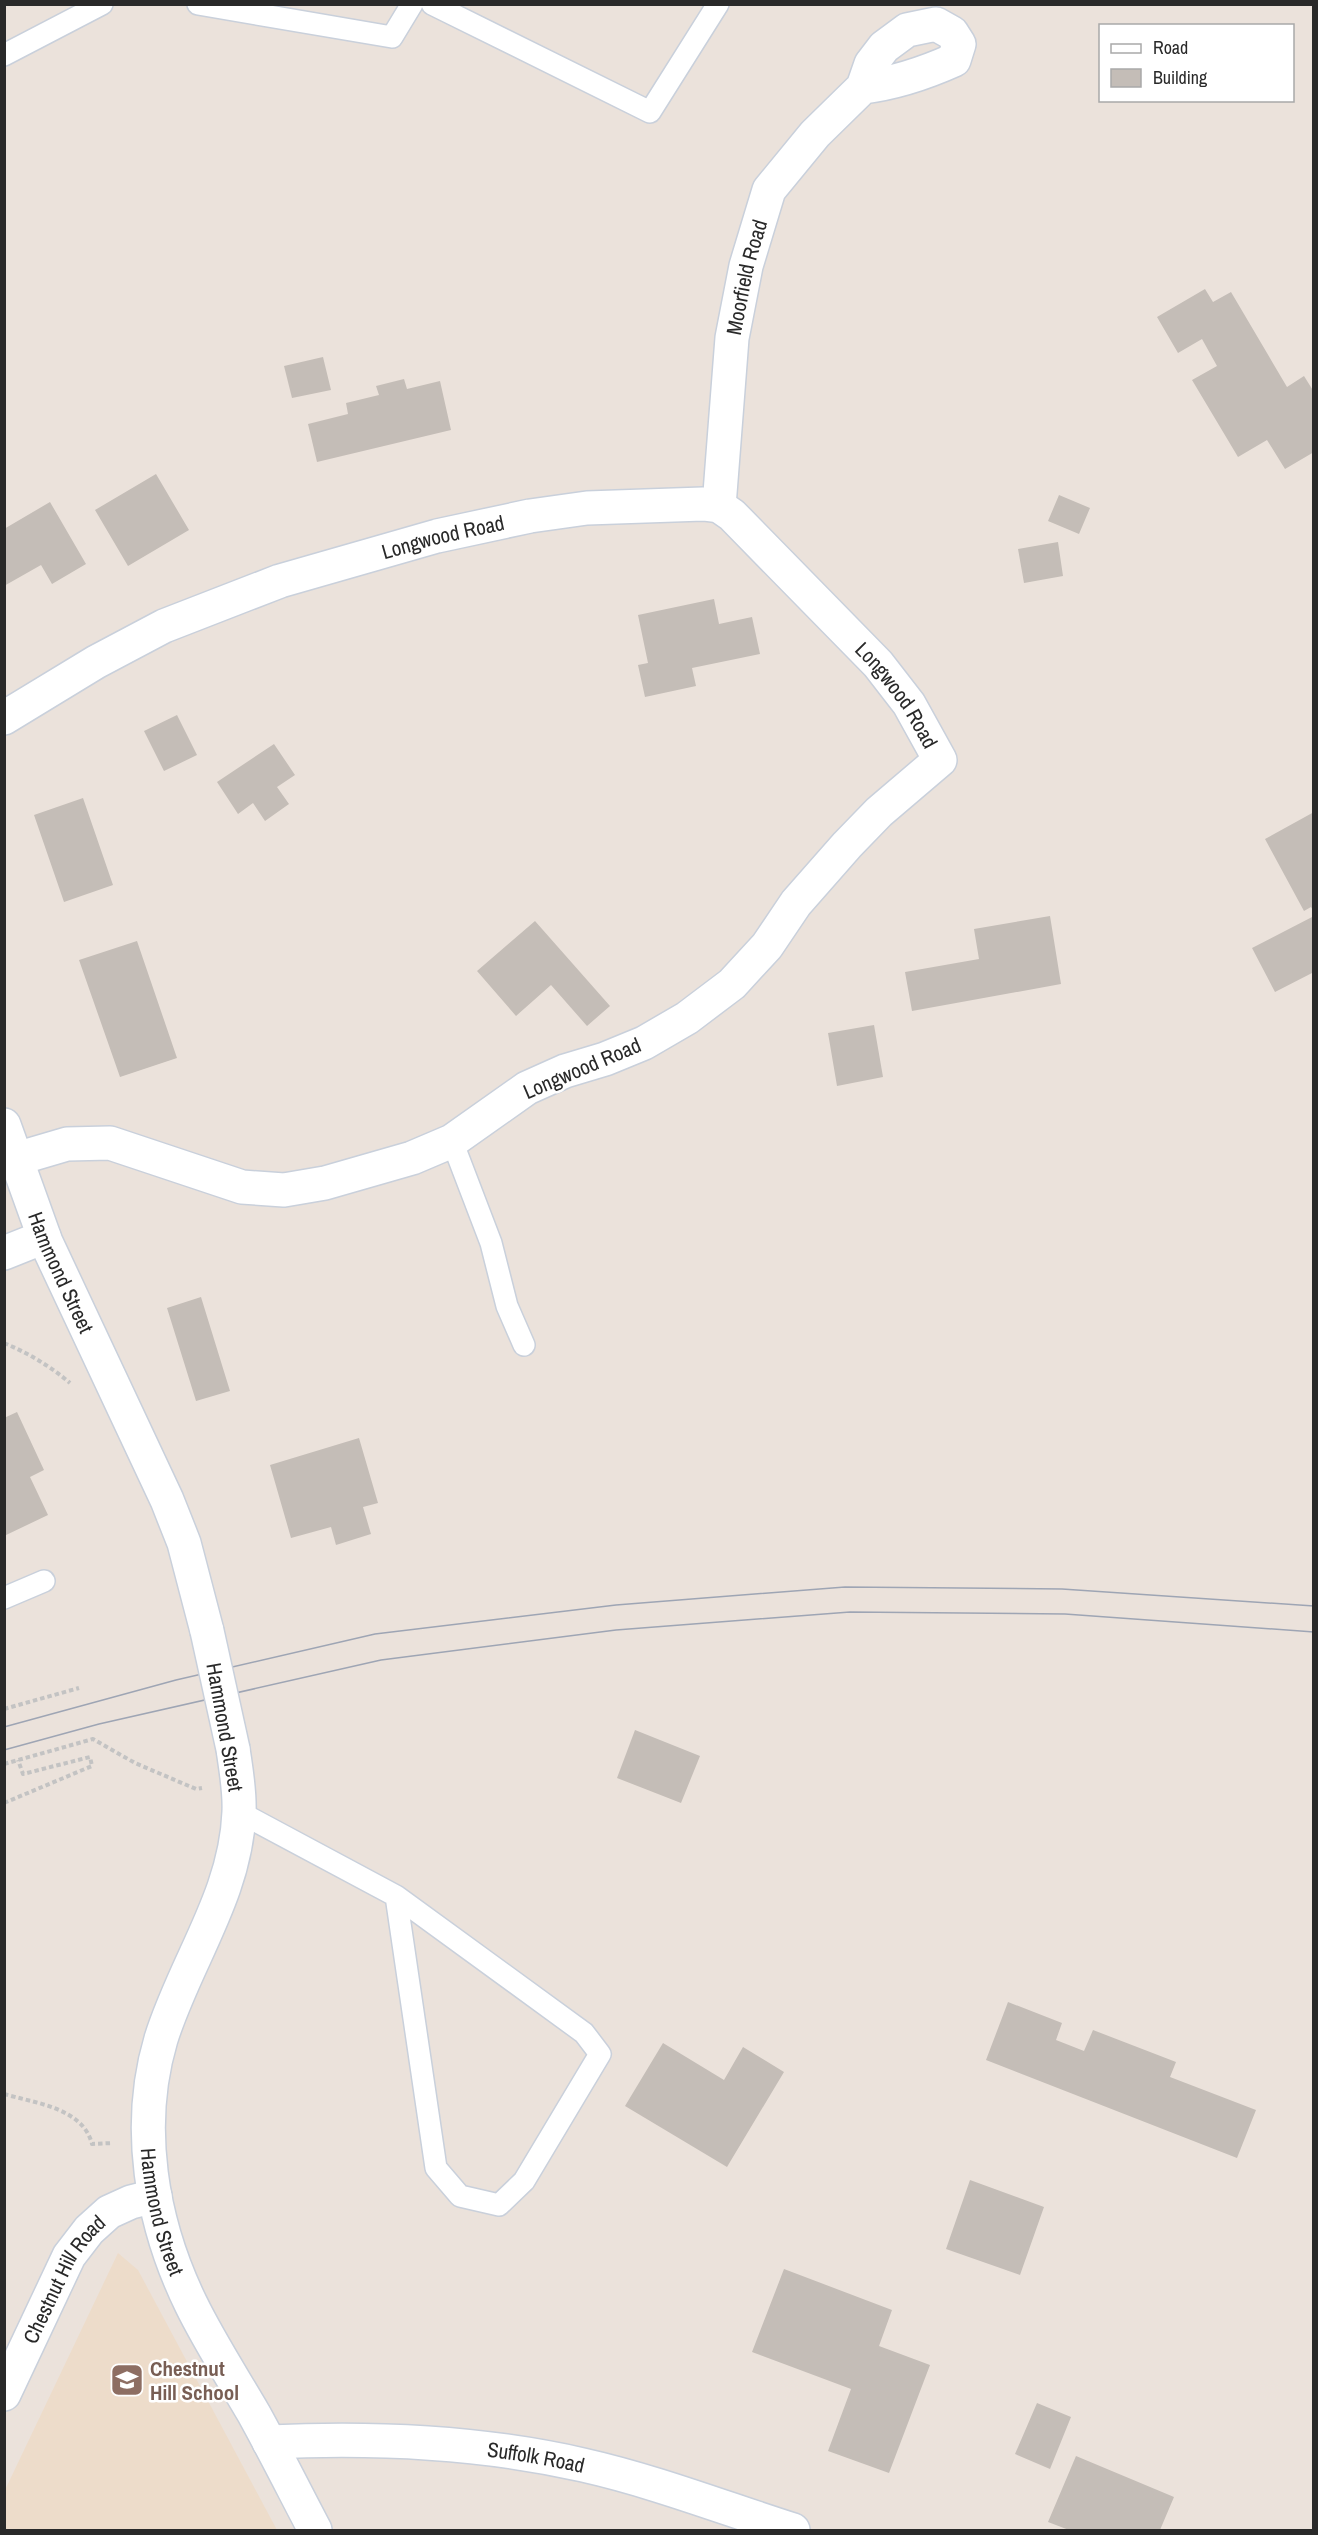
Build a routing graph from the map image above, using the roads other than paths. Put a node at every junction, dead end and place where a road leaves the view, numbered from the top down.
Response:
1 (102, 4) edge
2 (198, 4) edge
3 (412, 4) edge
4 (432, 4) edge
5 (718, 4) edge
6 (4, 55) edge
7 (863, 87) dead end
8 (719, 506) junction
9 (4, 718) edge
10 (4, 1125) edge
11 (452, 1141) junction
12 (16, 1159) junction
13 (44, 1237) junction
14 (4, 1253) edge
15 (524, 1345) dead end
16 (44, 1581) dead end
17 (4, 1598) edge
18 (239, 1812) junction
19 (396, 1896) junction
20 (155, 2196) junction
21 (4, 2394) edge
22 (270, 2442) junction
23 (315, 2530) edge
24 (793, 2530) edge

1 - 6 lane
2 - 3 lane
4 - 5 lane
7 - 8 street, Moorfield Road
8 - 9 street, Longwood Road
8 - 11 street, Longwood Road
10 - 12 street, Hammond Street
11 - 12 street, Longwood Road
11 - 15 lane
12 - 13 street, Hammond Street
13 - 14 street
13 - 18 street, Hammond Street, bridge
16 - 17 lane
18 - 19 lane
18 - 20 street, Hammond Street
19 - 19 lane
20 - 21 street, Chestnut Hill Road
20 - 22 street, Hammond Street
22 - 23 street, Hammond Street
22 - 24 street, Suffolk Road

